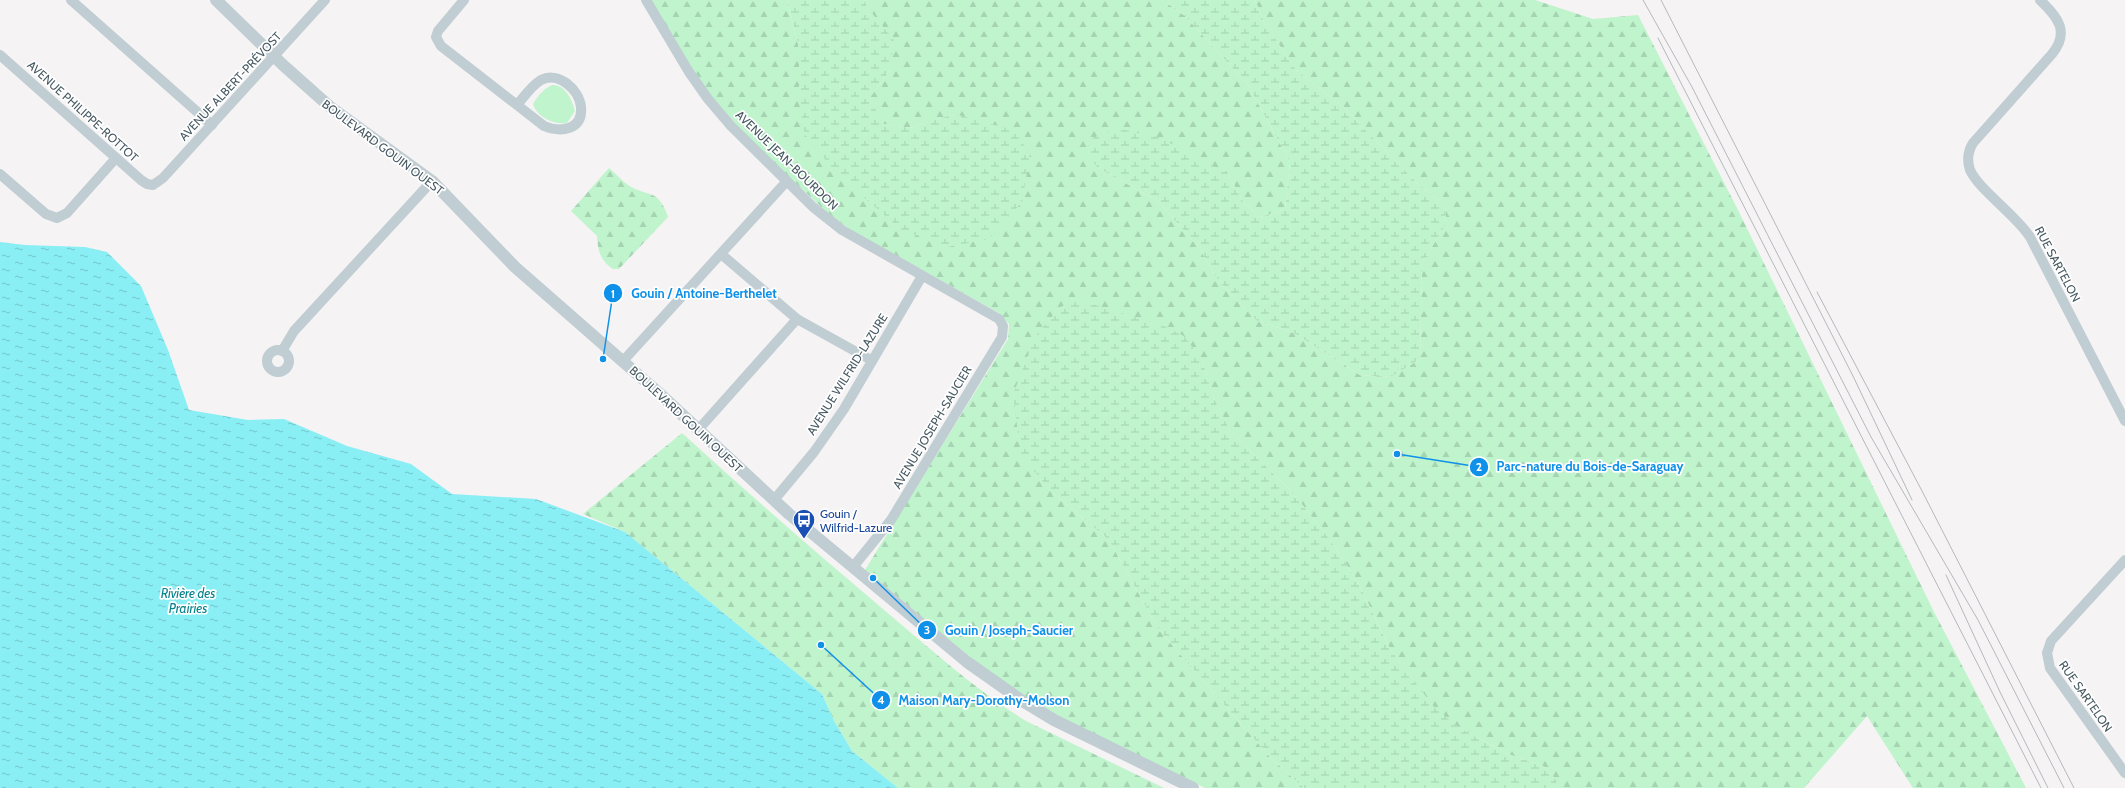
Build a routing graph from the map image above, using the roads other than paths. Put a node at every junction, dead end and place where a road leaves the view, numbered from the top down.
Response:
1 (71, 0) edge
2 (216, 0) edge
3 (325, 0) edge
4 (464, 0) edge
5 (646, 0) edge
6 (2040, 0) edge
7 (0, 55) edge
8 (274, 56) junction
9 (517, 105) junction
10 (212, 125) junction
11 (116, 158) junction
12 (0, 174) edge
13 (432, 181) junction
14 (787, 181) junction
15 (150, 186) joint
16 (721, 254) junction
17 (922, 276) junction
18 (797, 320) junction
19 (1002, 337) joint
20 (282, 351) dead end
21 (872, 360) junction
22 (623, 361) junction
23 (2125, 420) edge
24 (698, 430) junction
25 (774, 500) junction
26 (2125, 560) edge
27 (853, 567) junction
28 (2125, 773) edge
29 (1193, 788) edge

1 - 10 street
2 - 8 street, BOULEVARD GOUIN OUEST
3 - 8 street, AVENUE ALBERT-PRÉVOST
4 - 9 street
5 - 14 street, AVENUE JEAN-BOURDON
6 - 23 street, RUE SARTELON
7 - 11 street, AVENUE PHILIPPE-ROTTOT
8 - 10 street, AVENUE ALBERT-PRÉVOST
8 - 13 street, BOULEVARD GOUIN OUEST
9 - 9 street
10 - 15 street, AVENUE ALBERT-PRÉVOST
11 - 12 street
11 - 15 street, AVENUE PHILIPPE-ROTTOT
13 - 20 street
13 - 22 street, BOULEVARD GOUIN OUEST
14 - 16 street
14 - 17 street, AVENUE JEAN-BOURDON
16 - 18 street
16 - 22 street
17 - 19 street, AVENUE JEAN-BOURDON
17 - 21 street, AVENUE WILFRID-LAZURE
18 - 21 street
18 - 24 street
19 - 27 street, AVENUE JOSEPH-SAUCIER
21 - 25 street, AVENUE WILFRID-LAZURE
22 - 24 street, BOULEVARD GOUIN OUEST
24 - 25 street, BOULEVARD GOUIN OUEST
25 - 27 street, BOULEVARD GOUIN OUEST
26 - 28 street, RUE SARTELON
27 - 29 street, BOULEVARD GOUIN OUEST

